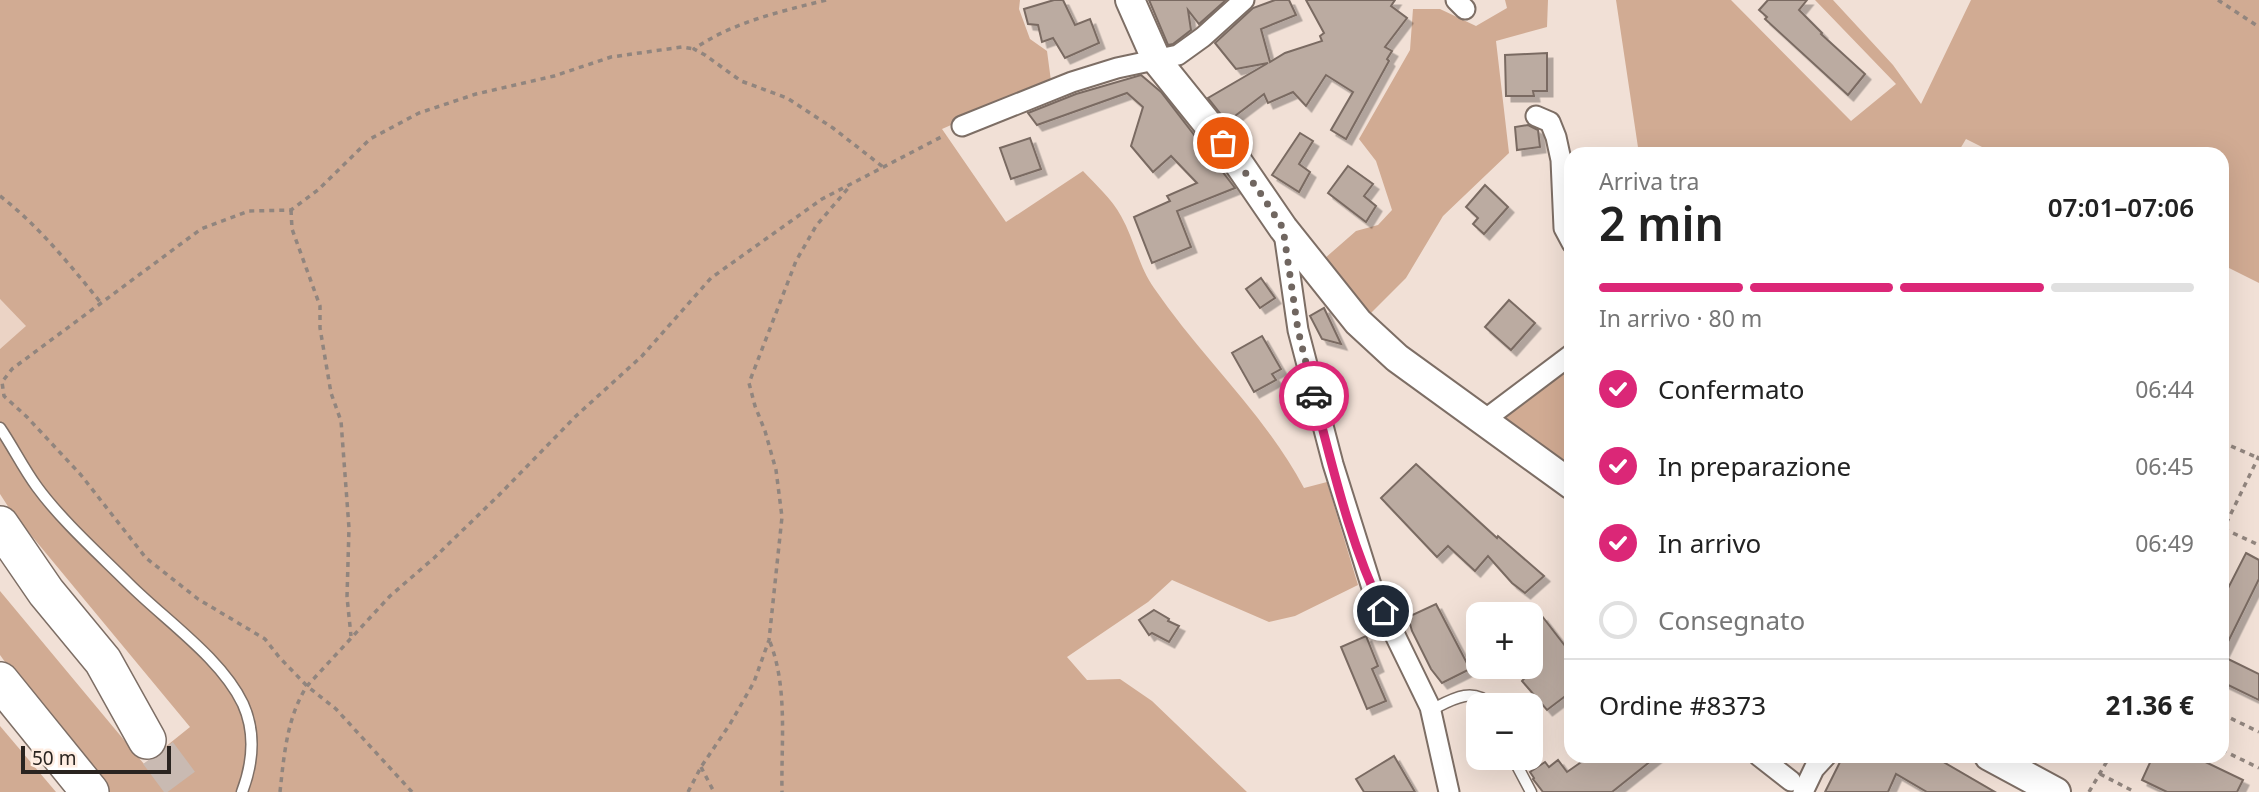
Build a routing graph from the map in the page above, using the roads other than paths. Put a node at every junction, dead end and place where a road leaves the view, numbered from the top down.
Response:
1 (1130, 0) edge
2 (1244, 0) edge
3 (1157, 61) junction
4 (1536, 116) dead end
5 (962, 126) road end
6 (1283, 228) junction
7 (1564, 228) edge
8 (1564, 360) edge
9 (1483, 421) junction
10 (0, 428) edge
11 (1564, 479) edge
12 (0, 525) edge
13 (0, 569) edge
14 (0, 681) edge
15 (1466, 694) edge
16 (0, 709) edge
17 (1431, 710) junction
18 (1768, 763) edge
19 (1820, 763) edge
20 (2002, 763) edge
21 (1519, 770) edge
22 (1797, 787) edge
23 (88, 790) edge
24 (242, 792) edge
25 (1449, 792) edge
26 (1531, 792) edge
27 (2056, 792) edge

1 - 3 main road
2 - 3 street
3 - 5 street
3 - 6 main road
4 - 7 street
6 - 9 main road
6 - 17 street
8 - 9 street
9 - 11 main road
10 - 24 lane
12 - 13 highway
14 - 23 highway
15 - 17 lane
16 - 23 highway
17 - 25 street
18 - 22 street
19 - 22 street
20 - 27 main road
21 - 26 lane

